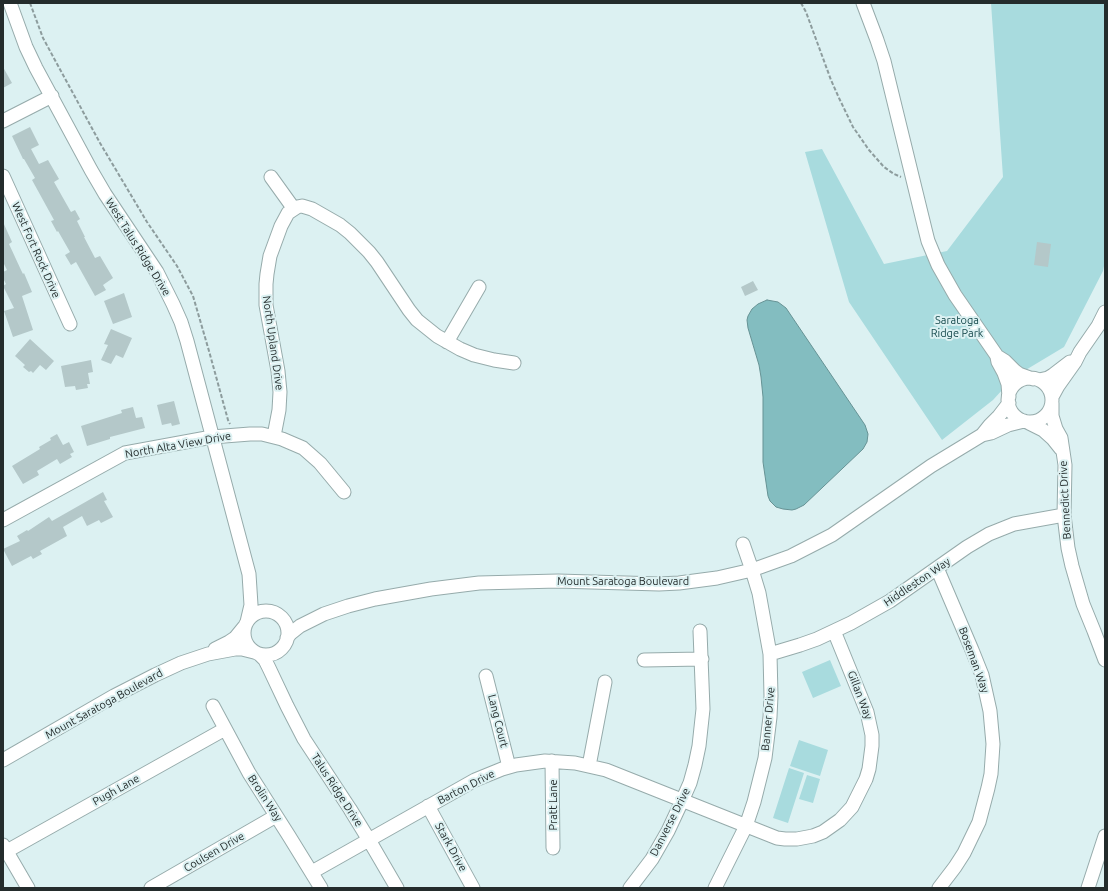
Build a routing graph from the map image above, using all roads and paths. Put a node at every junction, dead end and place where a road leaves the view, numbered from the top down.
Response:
1 (10, 3) edge
2 (30, 3) edge
3 (801, 3) edge
4 (863, 3) edge
5 (52, 96) junction
6 (3, 121) edge
7 (3, 176) edge
8 (272, 177) dead end
9 (912, 178) junction
10 (294, 209) junction
11 (479, 286) dead end
12 (1105, 312) edge
13 (70, 324) dead end
14 (447, 342) junction
15 (1080, 352) junction
16 (997, 356) junction
17 (514, 363) dead end
18 (1036, 379) junction
19 (1008, 400) junction
20 (1052, 400) junction
21 (1026, 421) junction
22 (227, 428) dead end
23 (982, 435) junction
24 (274, 436) junction
25 (212, 437) junction
26 (1062, 453) junction
27 (344, 492) dead end
28 (1064, 515) junction
29 (3, 520) edge
30 (743, 544) dead end
31 (937, 568) junction
32 (752, 570) junction
33 (249, 574) junction
34 (275, 614) junction
35 (324, 614) junction
36 (245, 625) junction
37 (700, 631) dead end
38 (834, 631) junction
39 (284, 643) junction
40 (256, 653) junction
41 (208, 654) junction
42 (770, 654) junction
43 (702, 659) junction
44 (644, 660) dead end
45 (1105, 660) edge
46 (486, 676) dead end
47 (605, 682) dead end
48 (280, 692) junction
49 (213, 706) dead end
50 (225, 729) junction
51 (3, 760) edge
52 (552, 762) junction
53 (589, 766) junction
54 (509, 767) junction
55 (682, 801) junction
56 (428, 806) junction
57 (276, 816) junction
58 (746, 826) junction
59 (1105, 836) edge
60 (369, 840) junction
61 (5, 848) edge
62 (553, 848) dead end
63 (312, 872) junction
64 (28, 888) edge
65 (151, 888) edge
66 (321, 888) edge
67 (397, 888) edge
68 (473, 888) edge
69 (630, 888) edge
70 (715, 888) edge
71 (939, 888) edge
72 (1088, 888) edge

1 - 5 street, West Talus Ridge Drive
2 - 22 path
3 - 9 path
4 - 9 street
5 - 6 street
5 - 25 street, West Talus Ridge Drive
7 - 13 street, West Fort Rock Drive
8 - 10 street
9 - 16 street
10 - 14 street
10 - 24 street, North Upland Drive
11 - 14 street
12 - 15 street
14 - 17 street
15 - 18 street
15 - 20 street
16 - 18 street
16 - 19 street
18 - 19 street
18 - 20 street
19 - 21 street
19 - 23 street, Mount Saratoga Boulevard
20 - 21 street
20 - 26 street, Bennedict Drive
21 - 23 street, Mount Saratoga Boulevard
21 - 26 street, Bennedict Drive
23 - 32 street, Mount Saratoga Boulevard
24 - 25 street, North Alta View Drive
24 - 27 street, North Alta View Drive
25 - 29 street, North Alta View Drive
25 - 33 street, West Talus Ridge Drive
26 - 28 street, Bennedict Drive
28 - 31 street, Hiddleston Way
28 - 45 street, Bennedict Drive
30 - 32 street, Banner Drive
31 - 38 street, Hiddleston Way
31 - 71 street, Boseman Way
32 - 35 street, Mount Saratoga Boulevard
32 - 42 street, Banner Drive
33 - 34 street, West Talus Ridge Drive
33 - 36 street, West Talus Ridge Drive
34 - 35 street, Mount Saratoga Boulevard
34 - 36 street
34 - 39 street
35 - 39 street, Mount Saratoga Boulevard
36 - 40 street
36 - 41 street, Mount Saratoga Boulevard
37 - 43 street, Danverse Drive
38 - 42 street, Hiddleston Way
38 - 58 street, Gillan Way
39 - 40 street
39 - 48 street, Talus Ridge Drive
40 - 41 street, Mount Saratoga Boulevard
40 - 48 street, Talus Ridge Drive
41 - 51 street, Mount Saratoga Boulevard
42 - 58 street, Banner Drive
43 - 44 street
43 - 55 street, Danverse Drive
46 - 54 street, Lang Court
47 - 53 street
48 - 60 street, Talus Ridge Drive
49 - 50 street, Brolin Way
50 - 57 street, Brolin Way
50 - 61 street, Pugh Lane
52 - 53 street, Barton Drive
52 - 54 street, Barton Drive
52 - 62 street, Pratt Lane
53 - 55 street, Barton Drive
54 - 56 street, Barton Drive
55 - 58 street, Barton Drive
55 - 69 street, Danverse Drive
56 - 60 street, Barton Drive
56 - 68 street, Stark Drive
57 - 63 street, Brolin Way
57 - 65 street, Coulsen Drive
58 - 70 street, Banner Drive
59 - 72 street
60 - 63 street, Barton Drive
60 - 67 street, Talus Ridge Drive
61 - 64 street
63 - 66 street, Brolin Way

